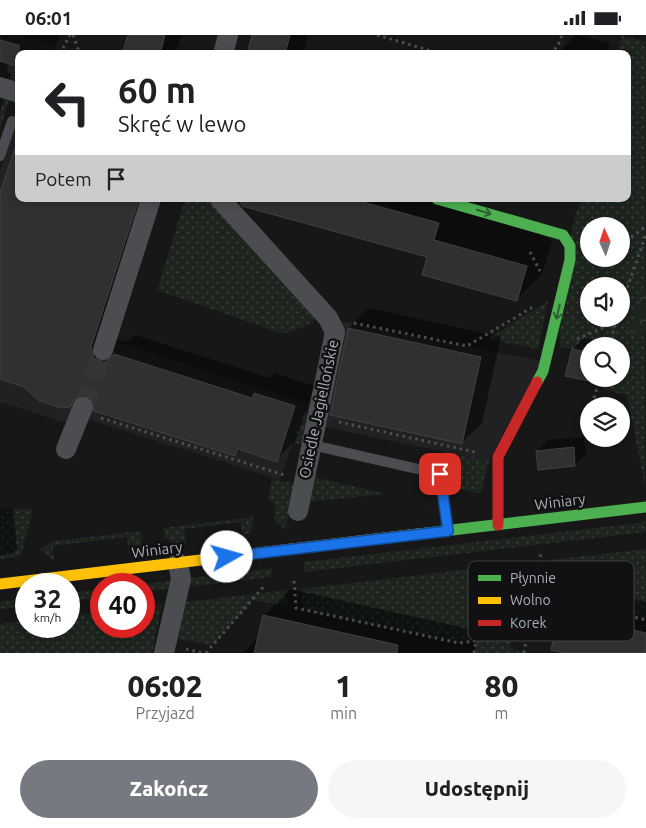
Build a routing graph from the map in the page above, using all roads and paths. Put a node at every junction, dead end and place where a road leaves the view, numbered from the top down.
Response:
1 (71, 35) edge
2 (228, 35) edge
3 (377, 35) edge
4 (562, 35) edge
5 (62, 50) edge
6 (78, 50) edge
7 (224, 50) edge
8 (428, 50) edge
9 (554, 50) edge
10 (0, 87) edge
11 (15, 92) edge
12 (15, 122) edge
13 (0, 156) edge
14 (150, 202) edge
15 (223, 202) edge
16 (448, 202) edge
17 (646, 226) edge
18 (646, 234) edge
19 (630, 238) edge
20 (592, 267) edge
21 (630, 280) edge
22 (563, 289) junction
23 (328, 318) junction
24 (601, 327) edge
25 (103, 350) tunnel mouth
26 (549, 352) junction
27 (82, 409) joint
28 (317, 417) junction
29 (312, 445) junction
30 (66, 449) dead end
31 (498, 457) junction
32 (304, 481) junction
33 (646, 507) edge
34 (298, 511) dead end
35 (498, 525) junction
36 (448, 531) junction
37 (541, 552) dead end
38 (539, 561) edge
39 (178, 563) junction
40 (294, 581) dead end
41 (0, 584) edge
42 (265, 585) dead end
43 (476, 641) joint
44 (164, 653) edge
45 (206, 653) edge
46 (474, 653) edge

1 - 5 path
1 - 6 path
2 - 7 street
3 - 8 path
4 - 9 path
10 - 11 street
12 - 13 lane
14 - 25 street
15 - 23 street, Osiedle Jagiellońskie
16 -> 22 street
17 - 19 path
18 - 21 path
20 - 22 path
22 - 23 path
22 -> 26 street
23 - 28 street, Osiedle Jagiellońskie
24 - 26 path
26 - 31 street
27 - 30 street
27 - 32 path
28 - 29 street, Osiedle Jagiellońskie
28 - 31 path
29 - 32 street, Osiedle Jagiellońskie
29 - 36 lane
31 - 35 street
32 - 34 street, Osiedle Jagiellońskie
33 - 35 street, Winiary
35 - 36 street, Winiary
36 - 39 street, Winiary
37 - 38 path
39 - 41 street, Winiary
39 - 44 street
40 - 43 path
42 - 45 path
43 - 46 path

